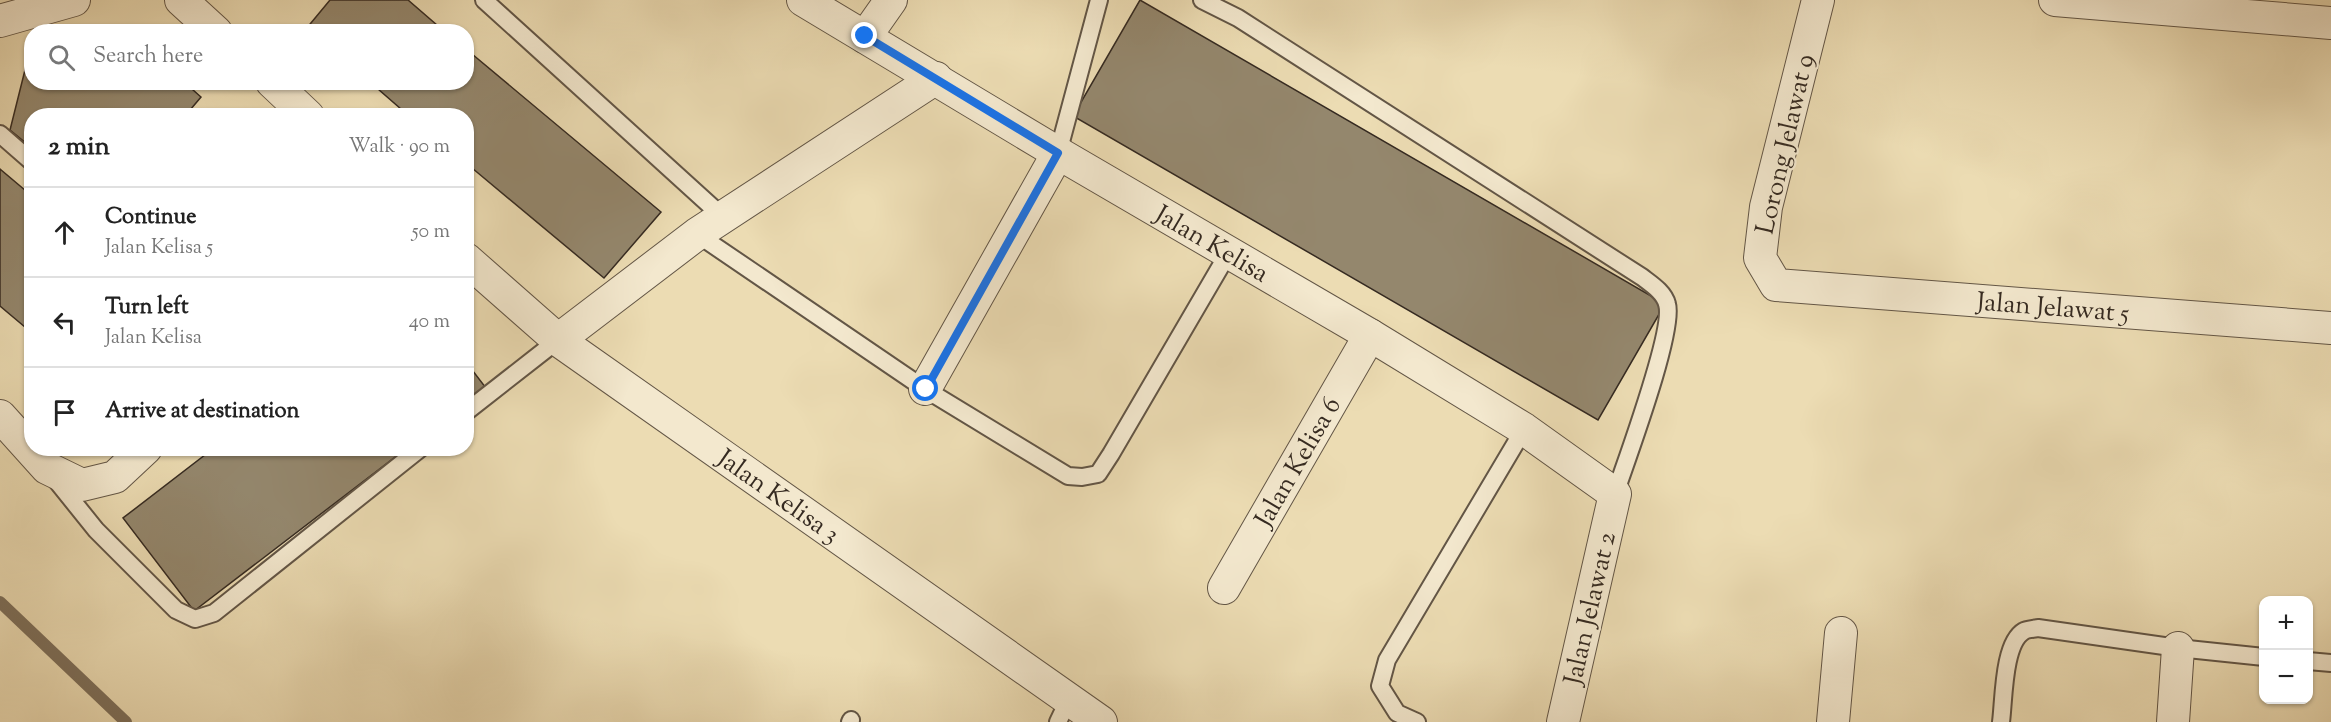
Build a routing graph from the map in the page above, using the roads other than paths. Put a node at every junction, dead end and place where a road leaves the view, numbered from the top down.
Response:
1 (74, 0) edge
2 (181, 0) edge
3 (483, 0) edge
4 (803, 0) edge
5 (891, 0) edge
6 (1099, 0) edge
7 (1202, 0) edge
8 (1818, 0) edge
9 (2055, 0) edge
10 (0, 21) edge
11 (2331, 23) edge
12 (207, 24) edge
13 (865, 36) junction
14 (936, 78) junction
15 (280, 90) edge
16 (300, 108) edge
17 (0, 134) edge
18 (1058, 153) junction
19 (24, 155) edge
20 (723, 217) junction
21 (697, 234) junction
22 (1229, 252) junction
23 (474, 266) edge
24 (1776, 285) joint
25 (2331, 328) edge
26 (1370, 335) junction
27 (558, 340) junction
28 (926, 389) junction
29 (474, 406) edge
30 (0, 416) edge
31 (1524, 429) junction
32 (24, 443) edge
33 (36, 456) edge
34 (137, 456) edge
35 (411, 456) edge
36 (47, 468) junction
37 (1615, 494) junction
38 (1224, 588) dead end
39 (1841, 633) dead end
40 (2178, 648) junction
41 (2259, 656) edge
42 (2313, 661) edge
43 (2331, 663) edge
44 (1064, 711) edge
45 (1101, 722) edge
46 (1417, 722) edge
47 (1563, 722) edge
48 (1833, 722) edge
49 (2001, 722) edge
50 (2173, 722) edge

1 - 10 street
2 - 12 street
3 - 20 lane
4 - 13 street, Jalan Kelisa
5 - 13 street
6 - 18 lane
7 - 37 lane
8 - 24 street, Lorong Jelawat 9
9 - 11 street
13 - 14 street, Jalan Kelisa
14 - 18 street, Jalan Kelisa
14 - 20 street
15 - 16 street
17 - 19 lane
18 - 22 street, Jalan Kelisa
18 - 28 street
20 - 21 street
21 - 27 street
21 - 28 lane
22 - 26 street, Jalan Kelisa
22 - 28 lane
23 - 27 street, Jalan Kelisa 3
24 - 25 street, Jalan Jelawat 5
26 - 31 street, Jalan Kelisa
26 - 38 street, Jalan Kelisa 6
27 - 29 lane
27 - 44 street, Jalan Kelisa 3
30 - 32 street
31 - 37 street, Jalan Kelisa
31 - 46 lane
33 - 36 street
34 - 36 street
35 - 36 lane
37 - 47 street, Jalan Jelawat 2
39 - 48 street
40 - 41 lane
40 - 49 lane
40 - 50 street
42 - 43 lane
44 - 45 street, Jalan Kelisa 3

